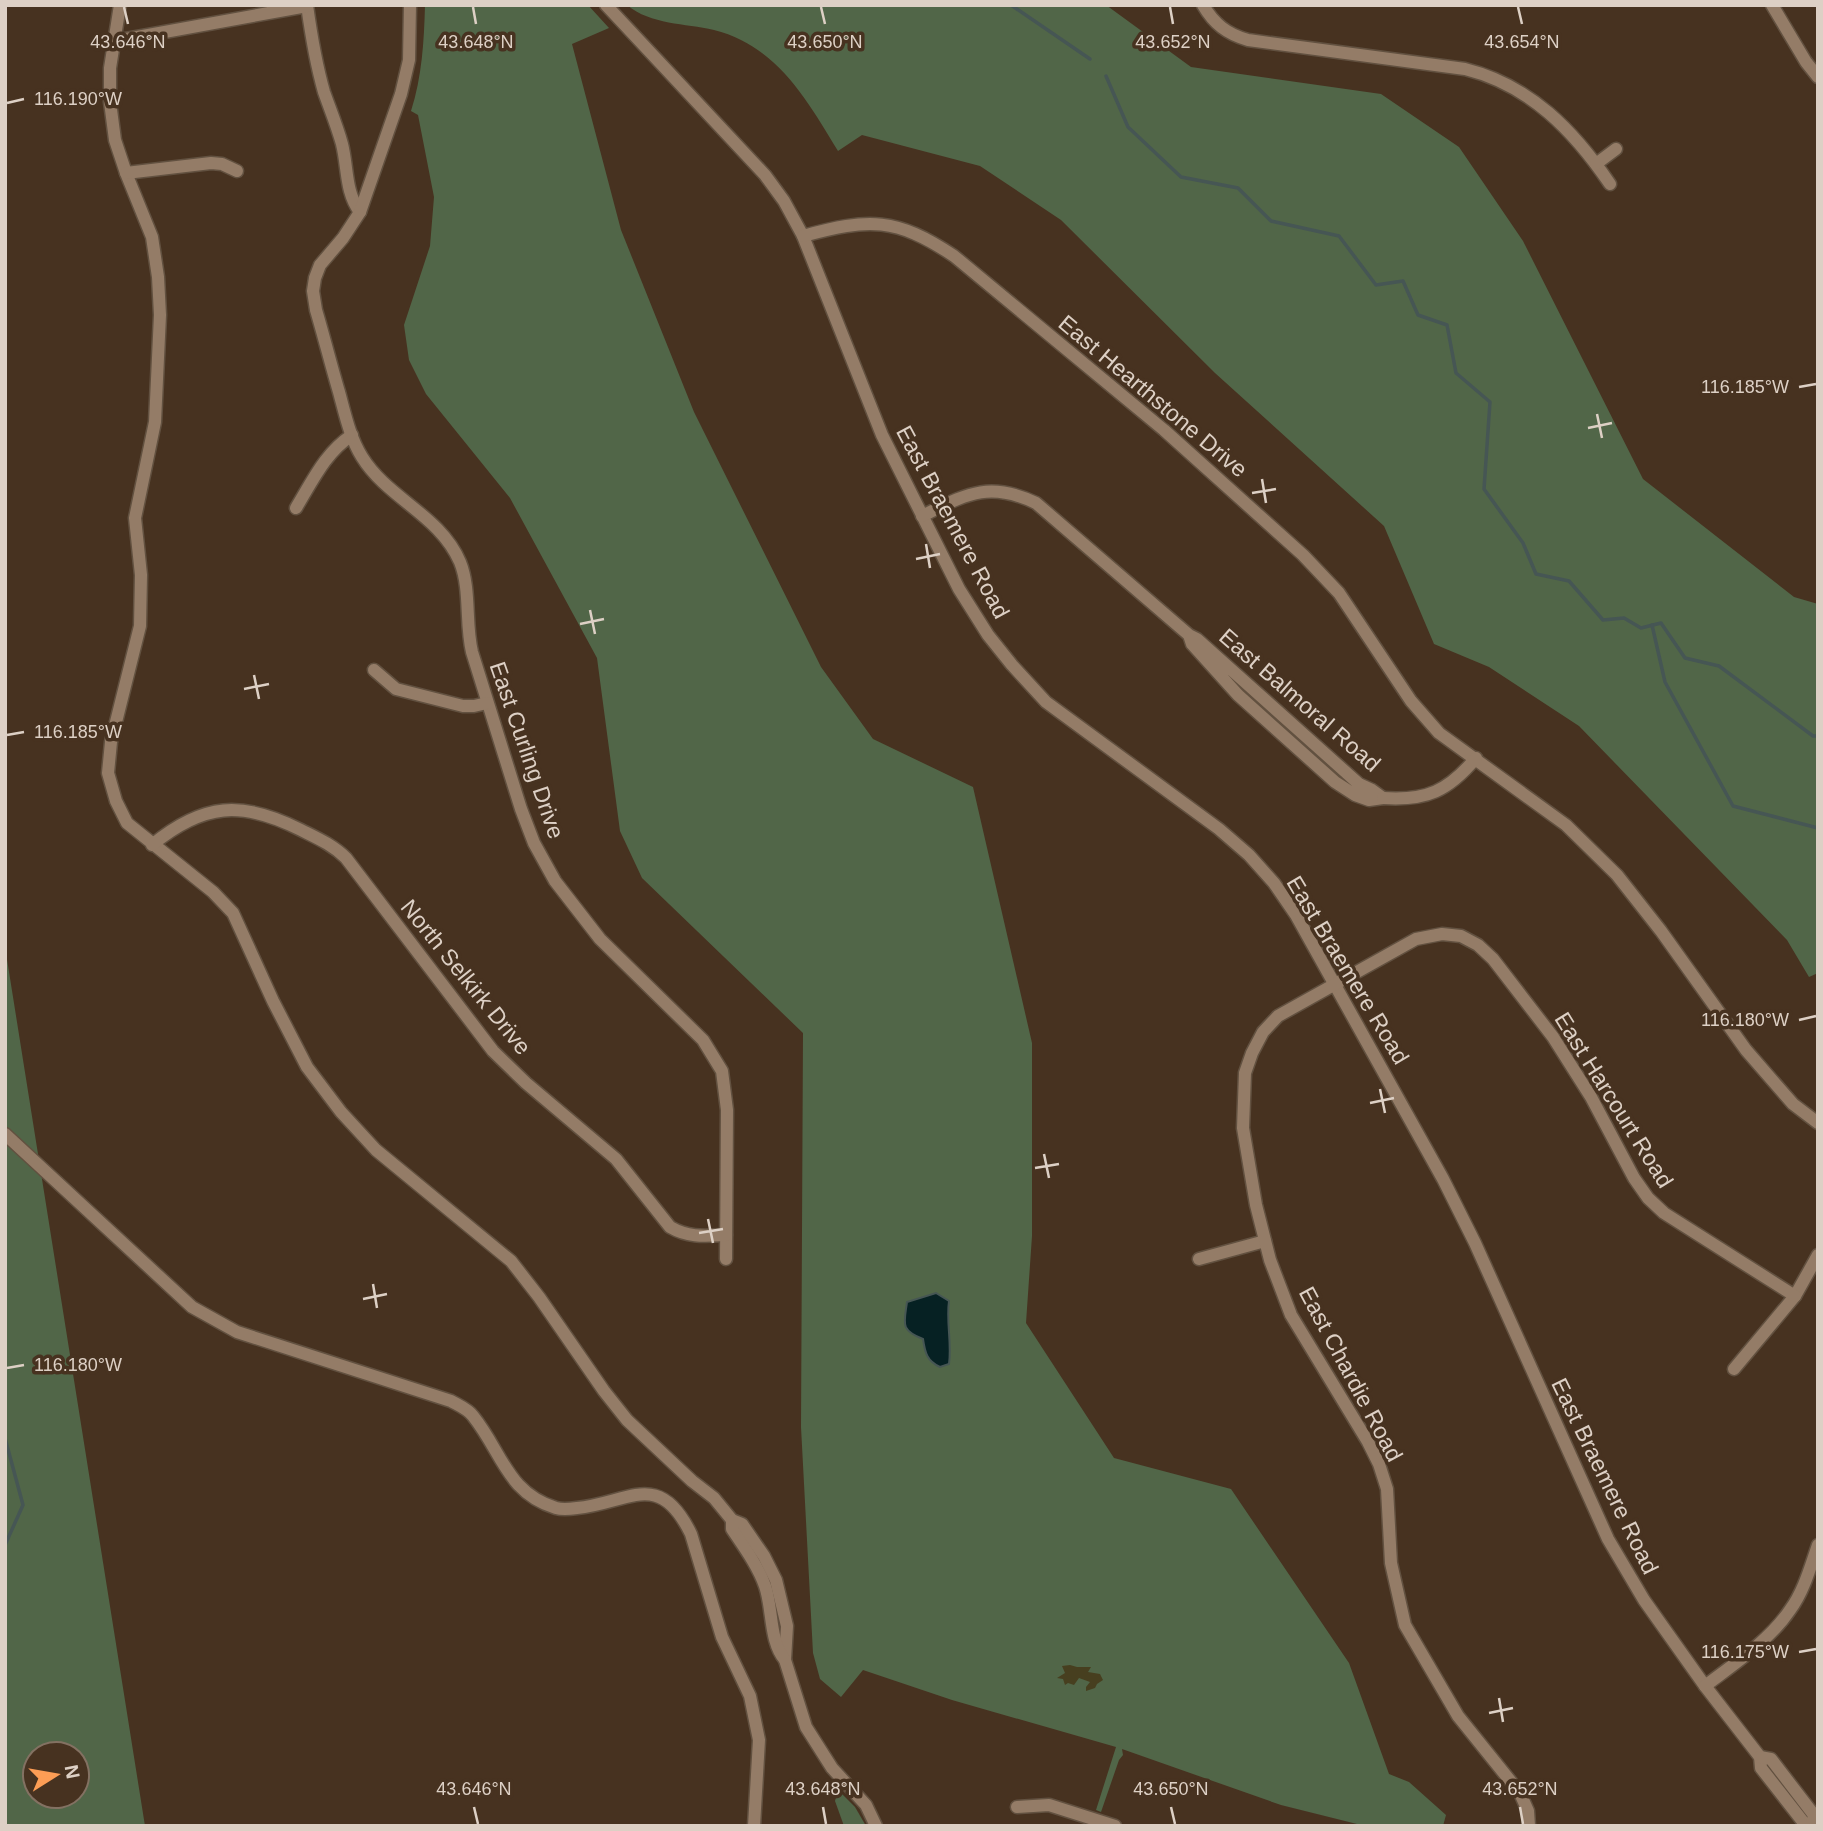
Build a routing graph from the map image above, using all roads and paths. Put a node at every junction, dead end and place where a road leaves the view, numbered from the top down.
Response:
1 (120, 5) edge
2 (307, 5) edge
3 (410, 5) edge
4 (606, 5) edge
5 (1203, 5) edge
6 (1772, 5) edge
7 (115, 41) junction
8 (1818, 76) edge
9 (1616, 149) dead end
10 (1596, 164) junction
11 (236, 171) dead end
12 (126, 173) junction
13 (1610, 184) dead end
14 (360, 212) junction
15 (803, 236) junction
16 (352, 435) junction
17 (296, 508) dead end
18 (922, 516) junction
19 (373, 670) dead end
20 (487, 703) junction
21 (1476, 758) junction
22 (152, 845) junction
23 (1336, 984) junction
24 (1818, 1123) edge
25 (5, 1134) edge
26 (726, 1235) junction
27 (1265, 1241) junction
28 (1818, 1255) edge
29 (726, 1259) dead end
30 (1199, 1259) dead end
31 (1795, 1296) junction
32 (1734, 1368) dead end
33 (1818, 1545) edge
34 (1705, 1686) junction
35 (1017, 1807) dead end
36 (1813, 1825) edge
37 (754, 1826) edge
38 (876, 1826) edge
39 (1115, 1826) edge
40 (1529, 1826) edge

1 - 7 street
2 - 7 street
2 - 14 street
3 - 14 street
4 - 15 street, East Braemere Road
5 - 10 street
6 - 8 street
7 - 12 street
9 - 10 street
10 - 13 street
11 - 12 street
12 - 22 street
14 - 16 street, East Curling Drive
15 - 18 street, East Braemere Road
15 - 21 street, East Hearthstone Drive
16 - 17 street
16 - 20 street, East Curling Drive
18 - 21 street, East Balmoral Road
18 - 23 street, East Braemere Road
19 - 20 street
20 - 26 street, East Curling Drive
21 - 24 street, East Hearthstone Drive
22 - 26 street, North Selkirk Drive
22 - 38 street
23 - 27 street, East Chardie Road
23 - 31 street, East Harcourt Road
23 - 34 street, East Braemere Road
25 - 37 street
26 - 29 street, East Curling Drive
27 - 30 street
27 - 40 street, East Chardie Road
28 - 31 street
31 - 32 street
33 - 34 street
34 - 36 street, East Braemere Road
35 - 39 street

